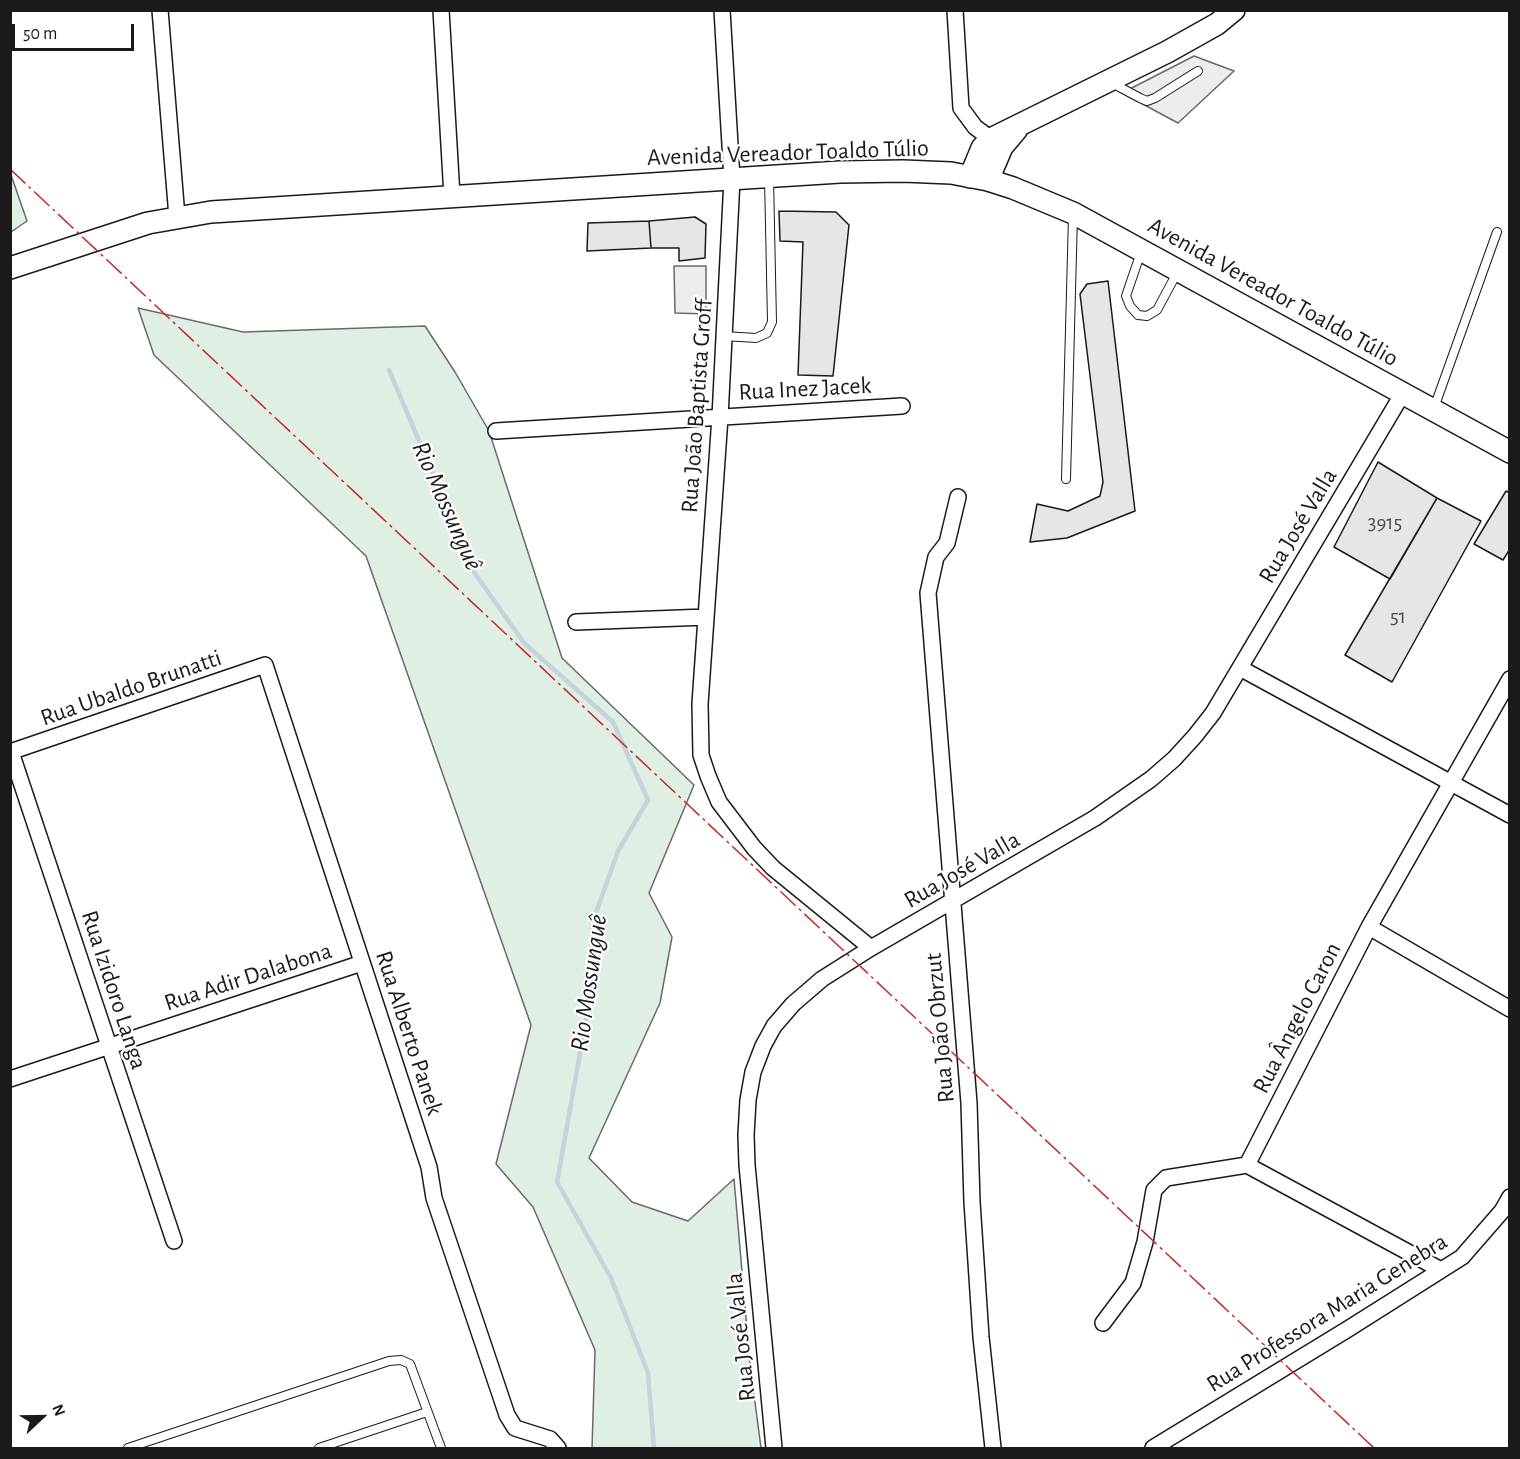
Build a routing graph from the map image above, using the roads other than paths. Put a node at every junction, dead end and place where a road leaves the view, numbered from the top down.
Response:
1 (160, 10) edge
2 (441, 10) edge
3 (722, 10) edge
4 (956, 10) edge
5 (1234, 10) edge
6 (1198, 71) dead end
7 (1109, 82) junction
8 (1022, 124) junction
9 (991, 140) junction
10 (769, 177) junction
11 (979, 178) junction
12 (732, 179) junction
13 (452, 196) junction
14 (1073, 213) junction
15 (177, 217) junction
16 (1497, 232) dead end
17 (1142, 249) junction
18 (10, 268) edge
19 (1179, 269) junction
20 (724, 336) junction
21 (1403, 393) junction
22 (902, 406) dead end
23 (1434, 409) junction
24 (720, 417) junction
25 (496, 431) dead end
26 (1509, 452) edge
27 (1066, 479) dead end
28 (958, 497) dead end
29 (706, 616) junction
30 (576, 622) dead end
31 (266, 665) joint
32 (1240, 668) junction
33 (1509, 679) edge
34 (11, 752) edge
35 (1451, 784) junction
36 (1509, 815) edge
37 (952, 901) junction
38 (1369, 927) junction
39 (871, 948) junction
40 (362, 963) junction
41 (1509, 1009) edge
42 (109, 1046) junction
43 (10, 1079) edge
44 (1246, 1165) junction
45 (1509, 1197) edge
46 (174, 1241) dead end
47 (1441, 1270) junction
48 (1103, 1323) dead end
49 (427, 1412) junction
50 (129, 1448) edge
51 (319, 1449) edge
52 (441, 1449) edge
53 (558, 1449) edge
54 (774, 1449) edge
55 (993, 1449) edge
56 (1153, 1449) edge

1 - 15 street
2 - 13 street
3 - 12 street, Rua João Baptista Groff
4 - 9 street
5 - 7 main road
6 - 7 lane
7 - 8 main road
8 - 9 main road
8 - 11 main road
9 - 11 main road
10 - 11 main road, Avenida Vereador Toaldo Túlio
10 - 12 main road, Avenida Vereador Toaldo Túlio
10 - 20 lane
11 - 14 main road, Avenida Vereador Toaldo Túlio
12 - 13 main road, Avenida Vereador Toaldo Túlio
12 - 20 street, Rua João Baptista Groff
13 - 15 main road, Avenida Vereador Toaldo Túlio
14 - 17 main road, Avenida Vereador Toaldo Túlio
14 - 27 lane
15 - 18 main road, Avenida Vereador Toaldo Túlio
16 - 23 lane
17 - 19 main road, Avenida Vereador Toaldo Túlio
17 - 19 lane
19 - 21 main road, Avenida Vereador Toaldo Túlio
20 - 24 street, Rua João Baptista Groff
21 - 23 main road, Avenida Vereador Toaldo Túlio
21 - 32 street, Rua José Valla
22 - 24 street, Rua Inez Jacek
23 - 26 main road, Avenida Vereador Toaldo Túlio
24 - 25 street, Rua Inez Jacek
24 - 29 street, Rua João Baptista Groff
28 - 37 street, Rua João Obrzut
29 - 30 street
29 - 39 street, Rua João Baptista Groff
31 - 34 street, Rua Ubaldo Brunatti
31 - 40 street, Rua Alberto Panek
32 - 35 street
32 - 37 street, Rua José Valla
33 - 35 street, Rua Ângelo Caron
34 - 42 street, Rua Izidoro Langa
35 - 36 street
35 - 38 street, Rua Ângelo Caron
37 - 39 street, Rua José Valla
37 - 55 street, Rua João Obrzut
38 - 41 street
38 - 44 street, Rua Ângelo Caron
39 - 54 street, Rua José Valla
40 - 42 street, Rua Adir Dalabona
40 - 53 street, Rua Alberto Panek
42 - 43 street, Rua Adir Dalabona
42 - 46 street, Rua Izidoro Langa
44 - 47 street
44 - 48 street
45 - 47 street, Rua Professora Maria Genebra
47 - 56 street, Rua Professora Maria Genebra
49 - 50 lane
49 - 51 lane
49 - 52 lane

